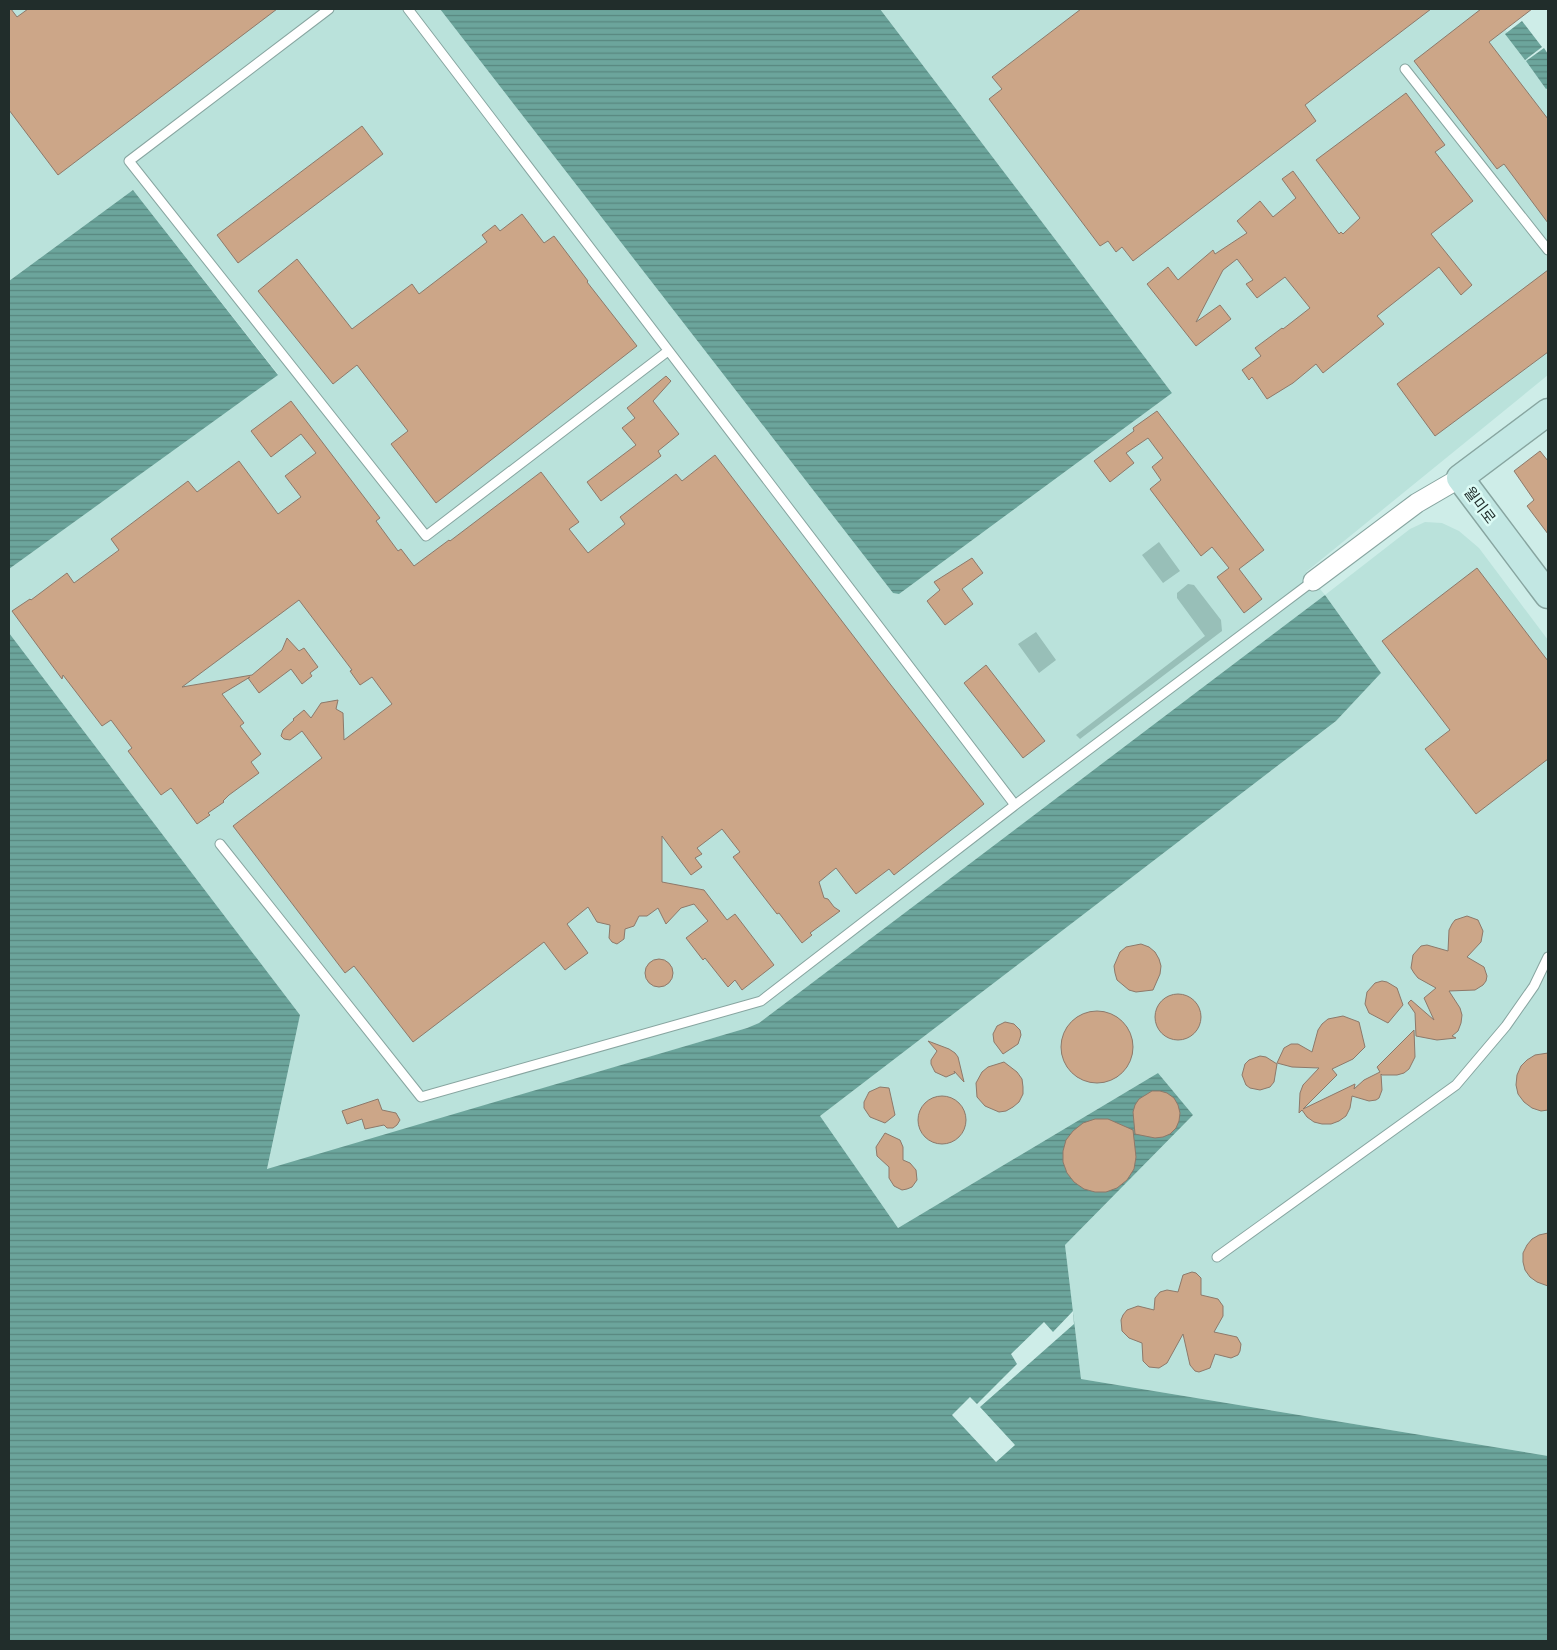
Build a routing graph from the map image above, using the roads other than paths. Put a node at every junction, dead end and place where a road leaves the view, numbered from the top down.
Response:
1 (329, 9) edge
2 (408, 9) edge
3 (1405, 68) dead end
4 (1548, 250) edge
5 (668, 351) junction
6 (1548, 412) edge
7 (1460, 478) junction
8 (1313, 581) joint
9 (1548, 595) edge
10 (1015, 805) junction
11 (220, 844) dead end
12 (1548, 957) edge
13 (1217, 1257) dead end

1 - 5 lane
2 - 5 lane
3 - 4 lane
5 - 10 lane
6 - 7 main road, 월미로
7 - 8 street
7 - 9 main road, 월미로
8 - 10 lane
10 - 11 lane
12 - 13 lane

